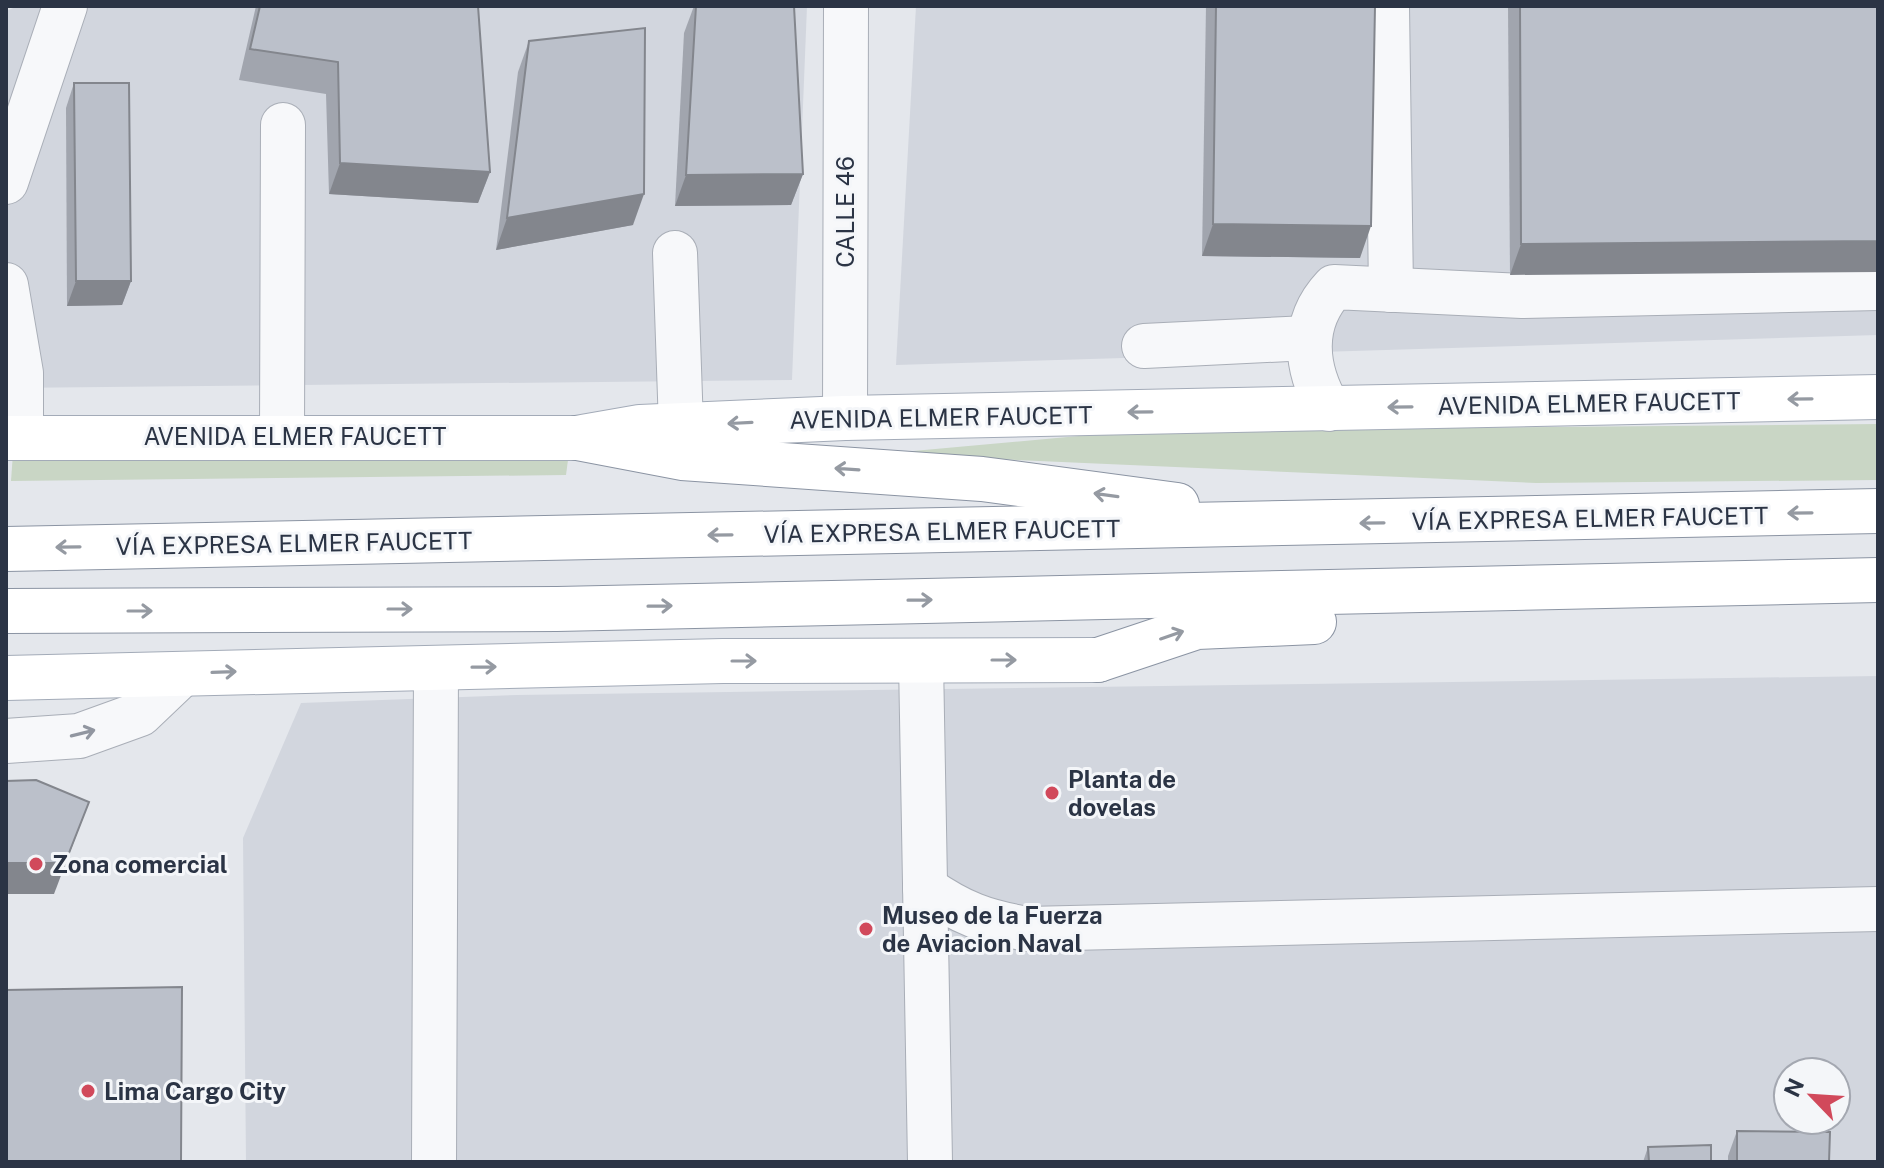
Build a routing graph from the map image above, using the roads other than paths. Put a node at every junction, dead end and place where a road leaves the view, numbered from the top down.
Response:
1 (65, 6) edge
2 (846, 6) edge
3 (1387, 6) edge
4 (283, 125) dead end
5 (6, 182) edge
6 (675, 253) dead end
7 (6, 285) edge
8 (1878, 288) edge
9 (1391, 290) junction
10 (1308, 338) junction
11 (1144, 346) dead end
12 (1878, 397) edge
13 (1329, 409) junction
14 (845, 418) junction
15 (681, 426) junction
16 (282, 435) junction
17 (14, 437) edge
18 (577, 438) junction
19 (1878, 511) edge
20 (1322, 524) junction
21 (6, 549) edge
22 (1878, 580) edge
23 (1509, 588) junction
24 (6, 611) edge
25 (921, 661) junction
26 (436, 668) junction
27 (182, 674) junction
28 (6, 678) edge
29 (6, 741) edge
30 (925, 888) junction
31 (1878, 909) edge
32 (434, 1162) edge
33 (930, 1162) edge

1 - 5 street
2 - 14 street, CALLE 46
3 - 9 street
4 - 16 street
6 - 15 street
7 - 17 street
8 - 9 street
9 - 10 street
10 - 11 street
10 - 13 street
12 -> 13 main road, AVENIDA ELMER FAUCETT
13 -> 14 main road, AVENIDA ELMER FAUCETT
14 -> 15 main road, AVENIDA ELMER FAUCETT
15 - 18 main road, AVENIDA ELMER FAUCETT
16 - 17 main road, AVENIDA ELMER FAUCETT
16 - 18 main road, AVENIDA ELMER FAUCETT
20 -> 18 main road
19 -> 20 main road, VÍA EXPRESA ELMER FAUCETT
20 -> 21 main road, VÍA EXPRESA ELMER FAUCETT
22 - 23 main road
24 -> 23 main road
25 -> 23 main road
26 -> 25 main road
25 - 30 street
27 -> 26 main road
26 - 32 street
27 - 28 main road
29 -> 27 street
30 - 31 street
30 - 33 street

